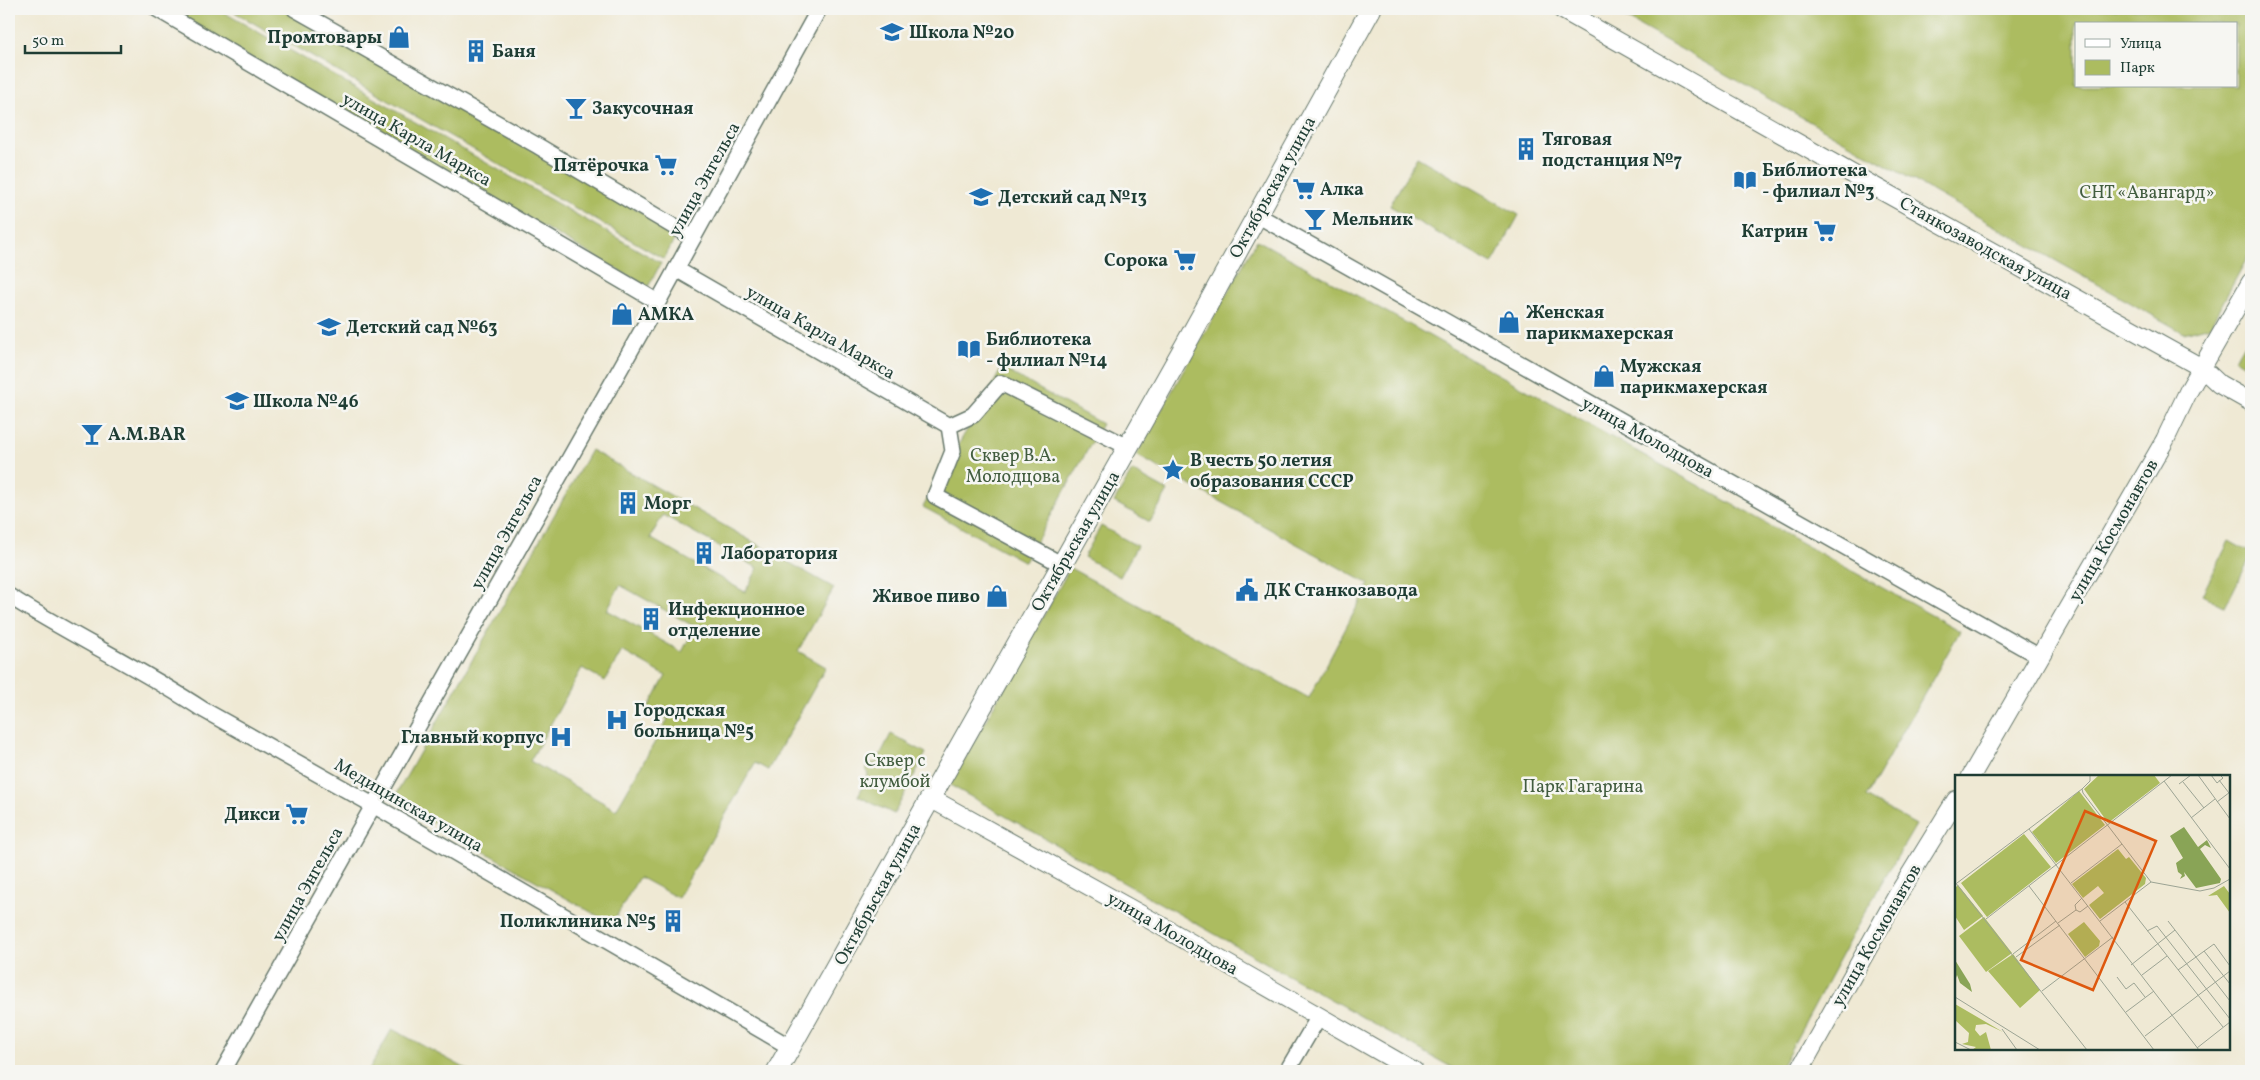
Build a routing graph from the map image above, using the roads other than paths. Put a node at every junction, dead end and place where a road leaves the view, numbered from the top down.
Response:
1 (157, 9) edge
2 (295, 9) edge
3 (819, 9) edge
4 (1370, 9) edge
5 (1561, 9) edge
6 (1257, 215) junction
7 (693, 238) junction
8 (676, 269) junction
9 (2251, 282) edge
10 (658, 302) junction
11 (2202, 368) junction
12 (2251, 402) edge
13 (949, 426) junction
14 (1128, 447) junction
15 (1061, 564) junction
16 (9, 596) edge
17 (2040, 658) junction
18 (1972, 775) edge
19 (930, 798) junction
20 (1955, 802) edge
21 (373, 805) junction
22 (1318, 1018) junction
23 (790, 1047) junction
24 (223, 1071) edge
25 (777, 1071) edge
26 (1287, 1071) edge
27 (1414, 1071) edge
28 (1799, 1071) edge

1 - 10 street, улица Карла Маркса
2 - 7 street
3 - 7 street, улица Энгельса
4 - 6 main road, Октябрьская улица
5 - 11 street, Станкозаводская улица
6 - 14 main road, Октябрьская улица
6 - 17 street, улица Молодцова
7 - 8 street, улица Энгельса
8 - 10 street, улица Энгельса
8 - 13 street, улица Карла Маркса
9 - 11 street, улица Космонавтов
10 - 21 street, улица Энгельса
11 - 12 street, Станкозаводская улица
11 - 17 street, улица Космонавтов
13 - 14 street
13 - 15 street
14 - 15 main road, Октябрьская улица
15 - 19 main road, Октябрьская улица
16 - 21 street, Медицинская улица
17 - 18 street, улица Космонавтов
19 - 22 street, улица Молодцова
19 - 23 main road, Октябрьская улица
20 - 28 street, улица Космонавтов
21 - 23 street, Медицинская улица
21 - 24 street, улица Энгельса
22 - 26 street
22 - 27 street, улица Молодцова
23 - 25 main road, Октябрьская улица

